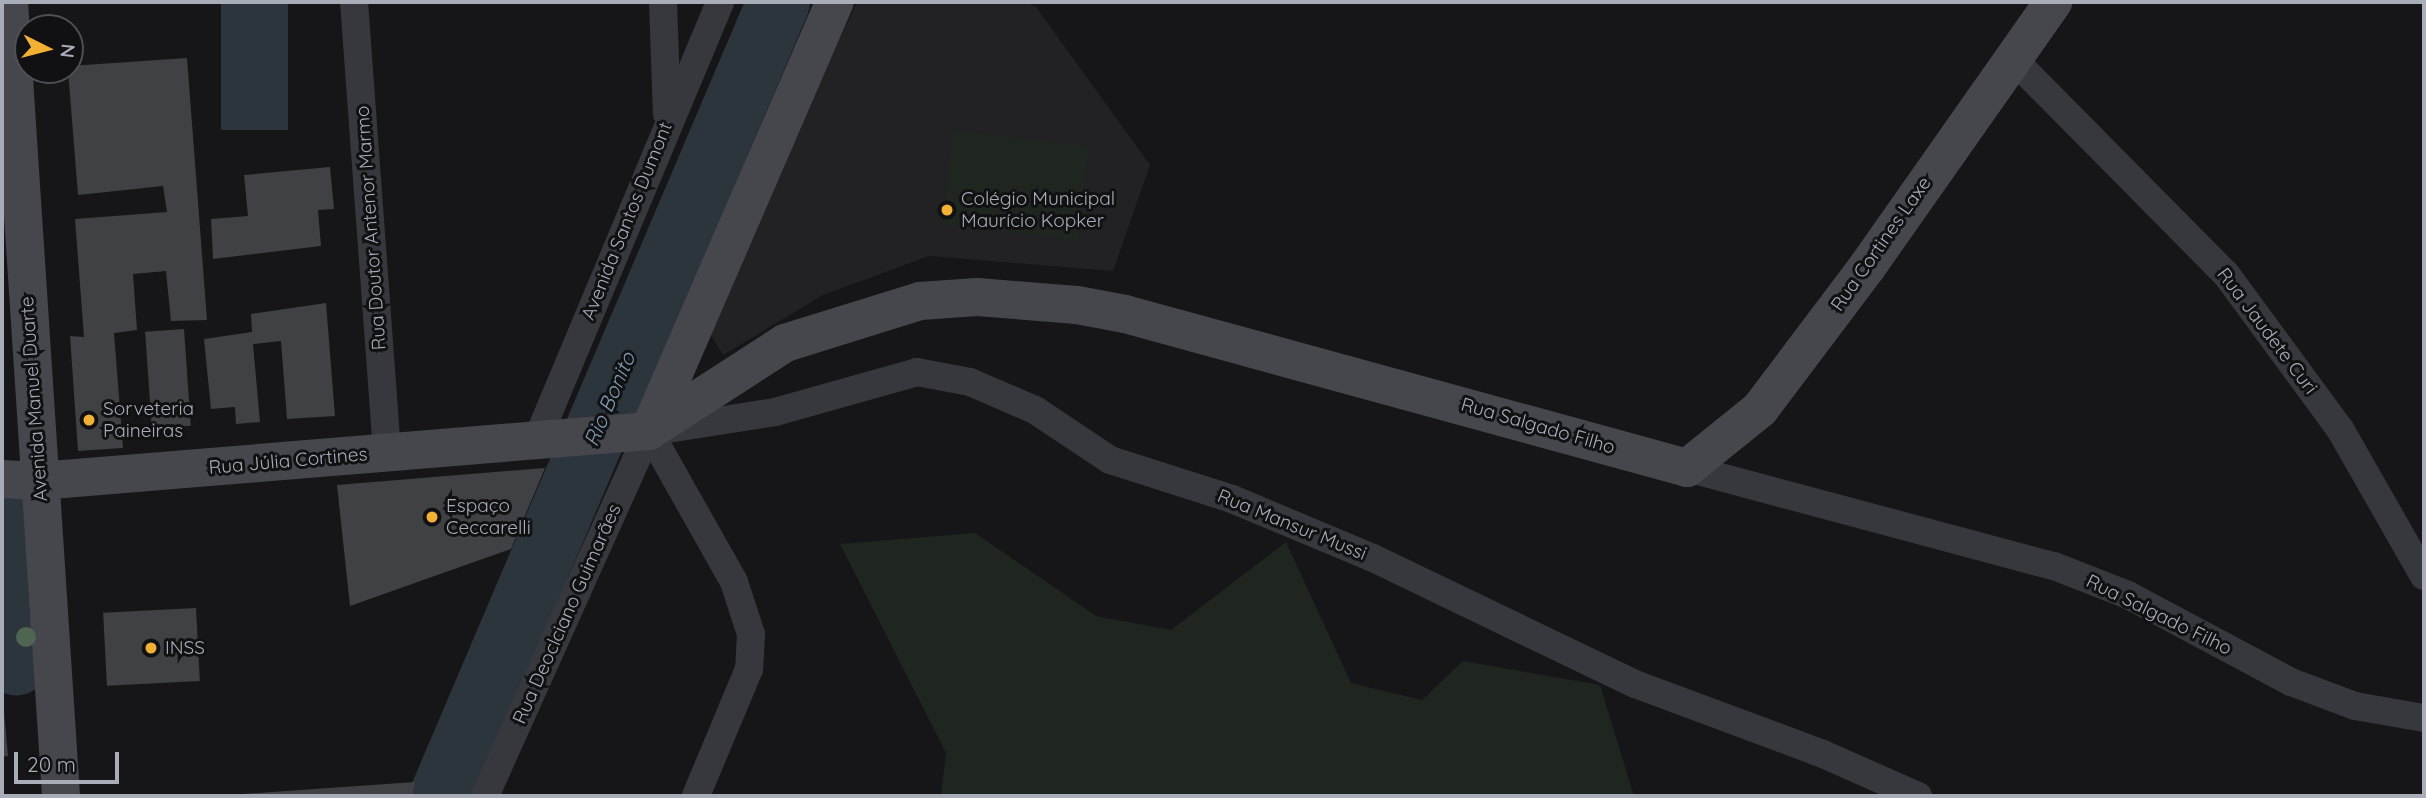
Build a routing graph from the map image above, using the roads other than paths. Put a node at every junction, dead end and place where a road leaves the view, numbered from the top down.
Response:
1 (9, 2) edge
2 (354, 2) edge
3 (663, 2) edge
4 (720, 2) edge
5 (835, 2) edge
6 (2053, 2) edge
7 (2011, 57) junction
8 (668, 123) junction
9 (649, 431) junction
10 (537, 440) junction
11 (387, 453) junction
12 (1687, 468) junction
13 (2, 479) edge
14 (39, 481) junction
15 (2424, 576) edge
16 (2424, 718) edge
17 (61, 796) edge
18 (485, 796) edge
19 (696, 796) edge
20 (1918, 796) edge

1 - 14 street, Avenida Manuel Duarte
2 - 11 street, Rua Doutor Antenor Marmo
3 - 8 street
4 - 8 street, Avenida Santos Dumont
5 - 9 street
6 - 7 street, Rua Cortines Laxe
7 - 12 street, Rua Cortines Laxe
7 - 15 street, Rua Jaudete Curi
8 - 10 street, Avenida Santos Dumont
9 - 10 street, Rua Júlia Cortines
9 - 12 street, Rua Salgado Filho
9 - 18 street, Rua Deoclciano Guimarães
9 - 19 street
9 - 20 street, Rua Mansur Mussi
10 - 11 street, Rua Júlia Cortines
11 - 14 street, Rua Júlia Cortines
12 - 16 street, Rua Salgado Filho
13 - 14 street, Rua Júlia Cortines
14 - 17 street, Avenida Manuel Duarte

